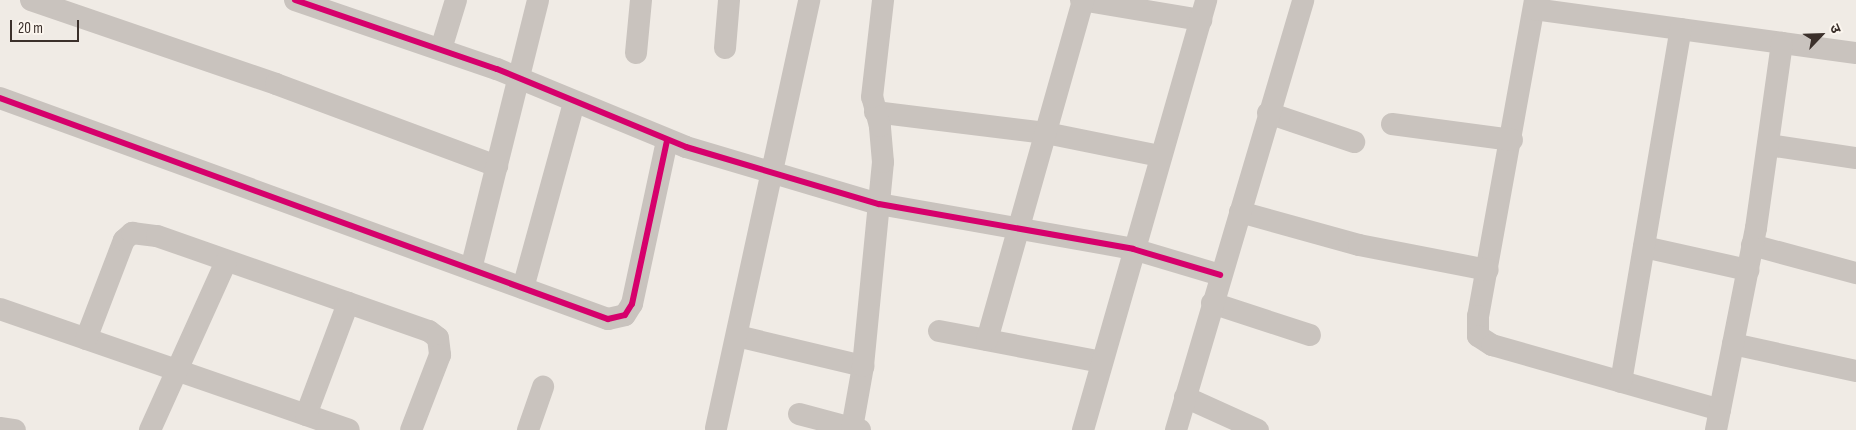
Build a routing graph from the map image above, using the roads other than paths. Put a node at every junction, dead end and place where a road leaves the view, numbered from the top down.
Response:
1 (30, 0) edge
2 (295, 0) edge
3 (456, 0) edge
4 (538, 0) edge
5 (641, 0) edge
6 (729, 0) edge
7 (809, 0) edge
8 (883, 0) edge
9 (1303, 0) edge
10 (1090, 1) edge
11 (1535, 4) edge
12 (1203, 10) edge
13 (1681, 29) junction
14 (1782, 43) junction
15 (725, 48) dead end
16 (441, 49) junction
17 (636, 53) dead end
18 (1856, 53) edge
19 (519, 79) junction
20 (0, 98) edge
21 (574, 103) junction
22 (875, 112) junction
23 (1268, 113) junction
24 (1392, 124) dead end
25 (1046, 133) junction
26 (667, 140) junction
27 (1512, 140) junction
28 (1354, 142) dead end
29 (1768, 145) junction
30 (1160, 156) junction
31 (1856, 158) edge
32 (497, 166) junction
33 (773, 173) junction
34 (879, 204) junction
35 (1240, 212) junction
36 (1019, 228) junction
37 (1752, 245) junction
38 (1644, 247) junction
39 (1133, 249) junction
40 (226, 262) junction
41 (471, 269) junction
42 (1488, 270) junction
43 (1748, 270) junction
44 (1856, 272) edge
45 (1220, 275) junction
46 (523, 288) junction
47 (1212, 303) junction
48 (348, 304) junction
49 (0, 309) edge
50 (939, 331) dead end
51 (1310, 334) dead end
52 (737, 336) junction
53 (86, 339) junction
54 (987, 340) junction
55 (1733, 344) junction
56 (1102, 362) junction
57 (863, 366) junction
58 (177, 370) junction
59 (1856, 371) edge
60 (1621, 382) junction
61 (543, 387) dead end
62 (1185, 397) junction
63 (799, 414) dead end
64 (306, 415) junction
65 (1718, 420) edge
66 (0, 428) edge
67 (716, 428) dead end
68 (856, 429) edge
69 (15, 430) edge
70 (150, 430) edge
71 (349, 430) edge
72 (411, 430) edge
73 (528, 430) edge
74 (1083, 430) edge
75 (1176, 430) edge
76 (1258, 430) edge

1 - 32 street
2 - 16 street
3 - 16 street
4 - 19 street
5 - 17 street
6 - 15 street
7 - 33 street
8 - 22 street
9 - 23 street
10 - 12 street
10 - 25 street
11 - 13 street
11 - 27 street
12 - 30 street
13 - 14 street
13 - 38 street
14 - 18 street
14 - 29 street
16 - 19 street
19 - 21 street
19 - 32 street
20 - 41 street
21 - 26 street
21 - 46 street
22 - 25 street
22 - 34 street
23 - 28 street
23 - 35 street
24 - 27 street
25 - 30 street
25 - 36 street
26 - 33 street
26 - 46 street
27 - 42 street
29 - 31 street
29 - 37 street
30 - 39 street
32 - 41 street
33 - 34 street
33 - 52 street
34 - 36 street
34 - 57 street
35 - 42 street
35 - 45 street
36 - 39 street
36 - 54 street
37 - 43 street
37 - 44 street
38 - 43 street
38 - 60 street
39 - 45 street
39 - 56 street
40 - 48 street
40 - 53 street
40 - 58 street
41 - 46 street
42 - 60 street
43 - 55 street
45 - 47 street
47 - 51 street
47 - 62 street
48 - 64 street
48 - 72 street
49 - 53 street
50 - 54 street
52 - 57 street
52 - 67 street
53 - 58 street
54 - 56 street
55 - 59 street
55 - 65 street
56 - 74 street
57 - 68 street
58 - 64 street
58 - 70 street
60 - 65 street
61 - 73 street
62 - 75 street
62 - 76 street
63 - 68 street
64 - 71 street
66 - 69 street

